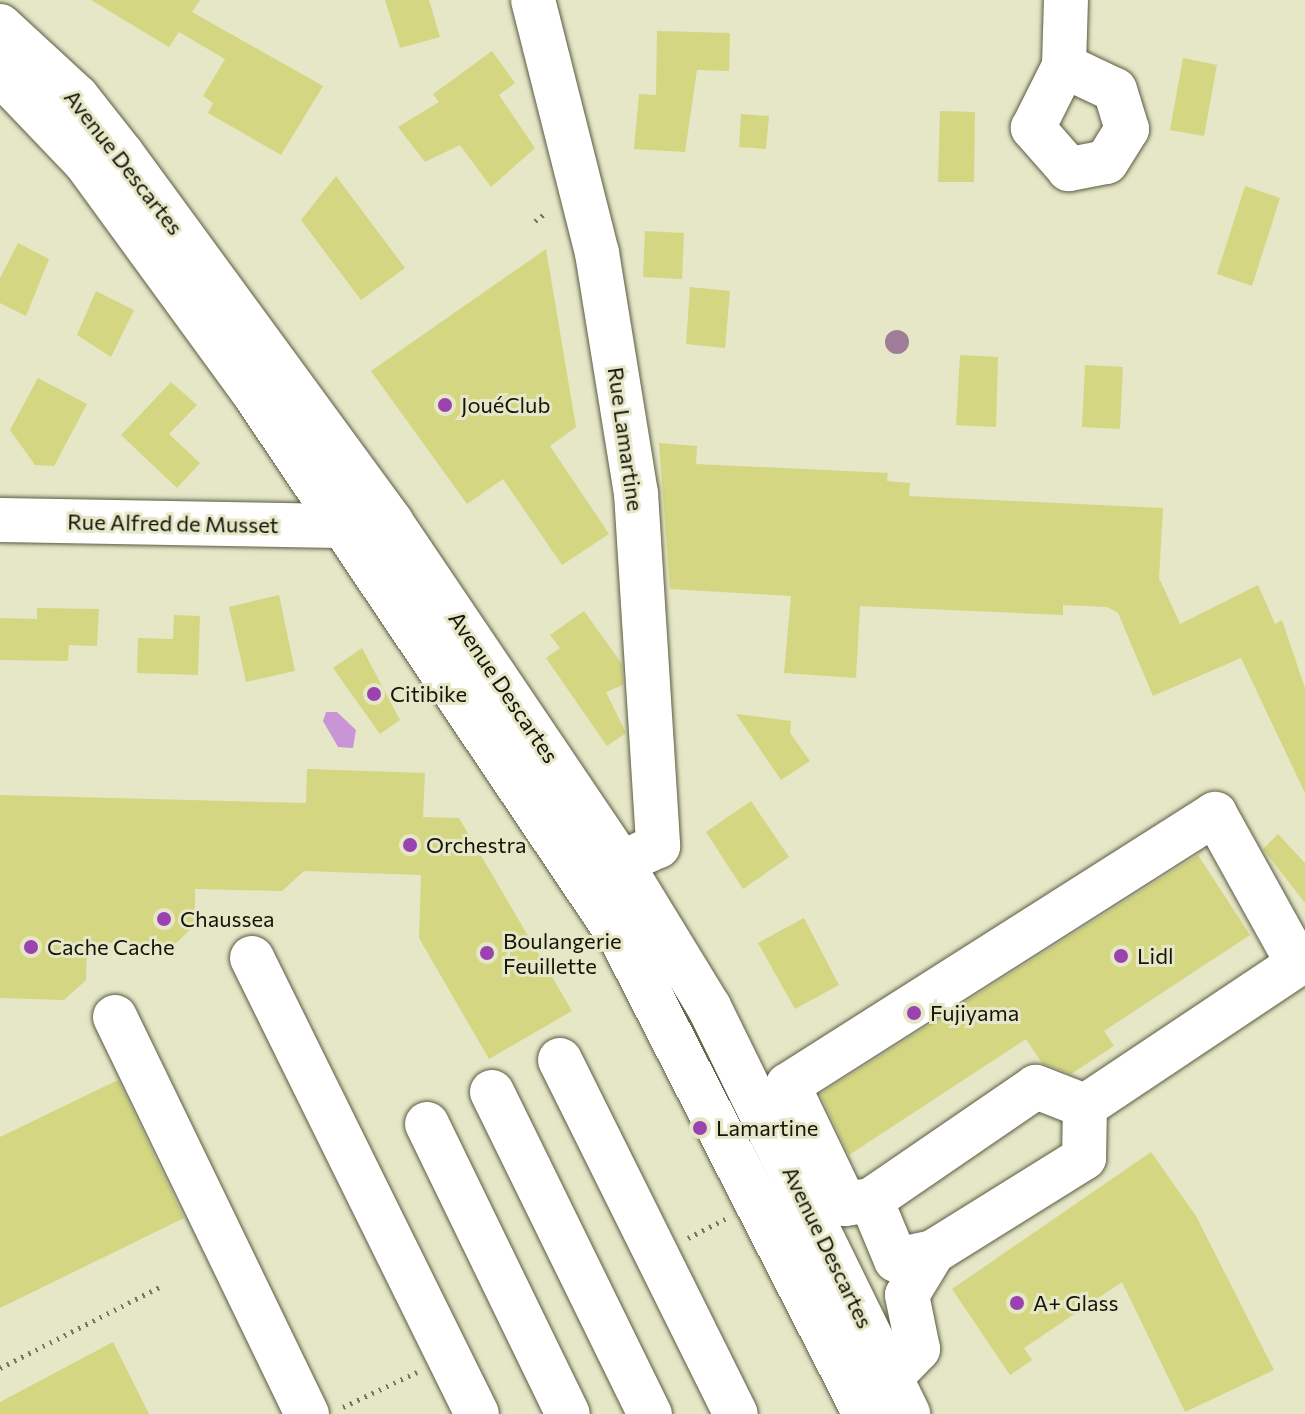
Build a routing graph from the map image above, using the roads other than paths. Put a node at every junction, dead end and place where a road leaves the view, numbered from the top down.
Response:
1 (533, 0) edge
2 (1066, 0) edge
3 (0, 26) edge
4 (1064, 66) dead end
5 (0, 73) edge
6 (0, 520) edge
7 (345, 526) junction
8 (621, 863) junction
9 (252, 958) dead end
10 (115, 1017) dead end
11 (560, 1060) dead end
12 (492, 1092) dead end
13 (1085, 1106) junction
14 (427, 1124) dead end
15 (871, 1200) junction
16 (914, 1256) junction
17 (849, 1286) junction
18 (899, 1395) edge
19 (307, 1414) edge
20 (477, 1414) edge
21 (568, 1414) edge
22 (650, 1414) edge
23 (736, 1414) edge
24 (865, 1414) edge

1 - 8 main road, Rue Lamartine
2 - 4 main road
3 - 8 main road, Avenue Descartes
5 - 7 main road, Avenue Descartes
6 - 7 main road, Rue Alfred de Musset
7 - 24 main road, Avenue Descartes
8 - 17 main road, Avenue Descartes
9 - 20 main road
10 - 19 main road
11 - 23 main road
12 - 22 main road
13 - 15 main road
13 - 15 main road
13 - 16 main road
14 - 21 main road
15 - 16 main road
16 - 17 main road
16 - 18 main road
17 - 18 main road, Avenue Descartes

